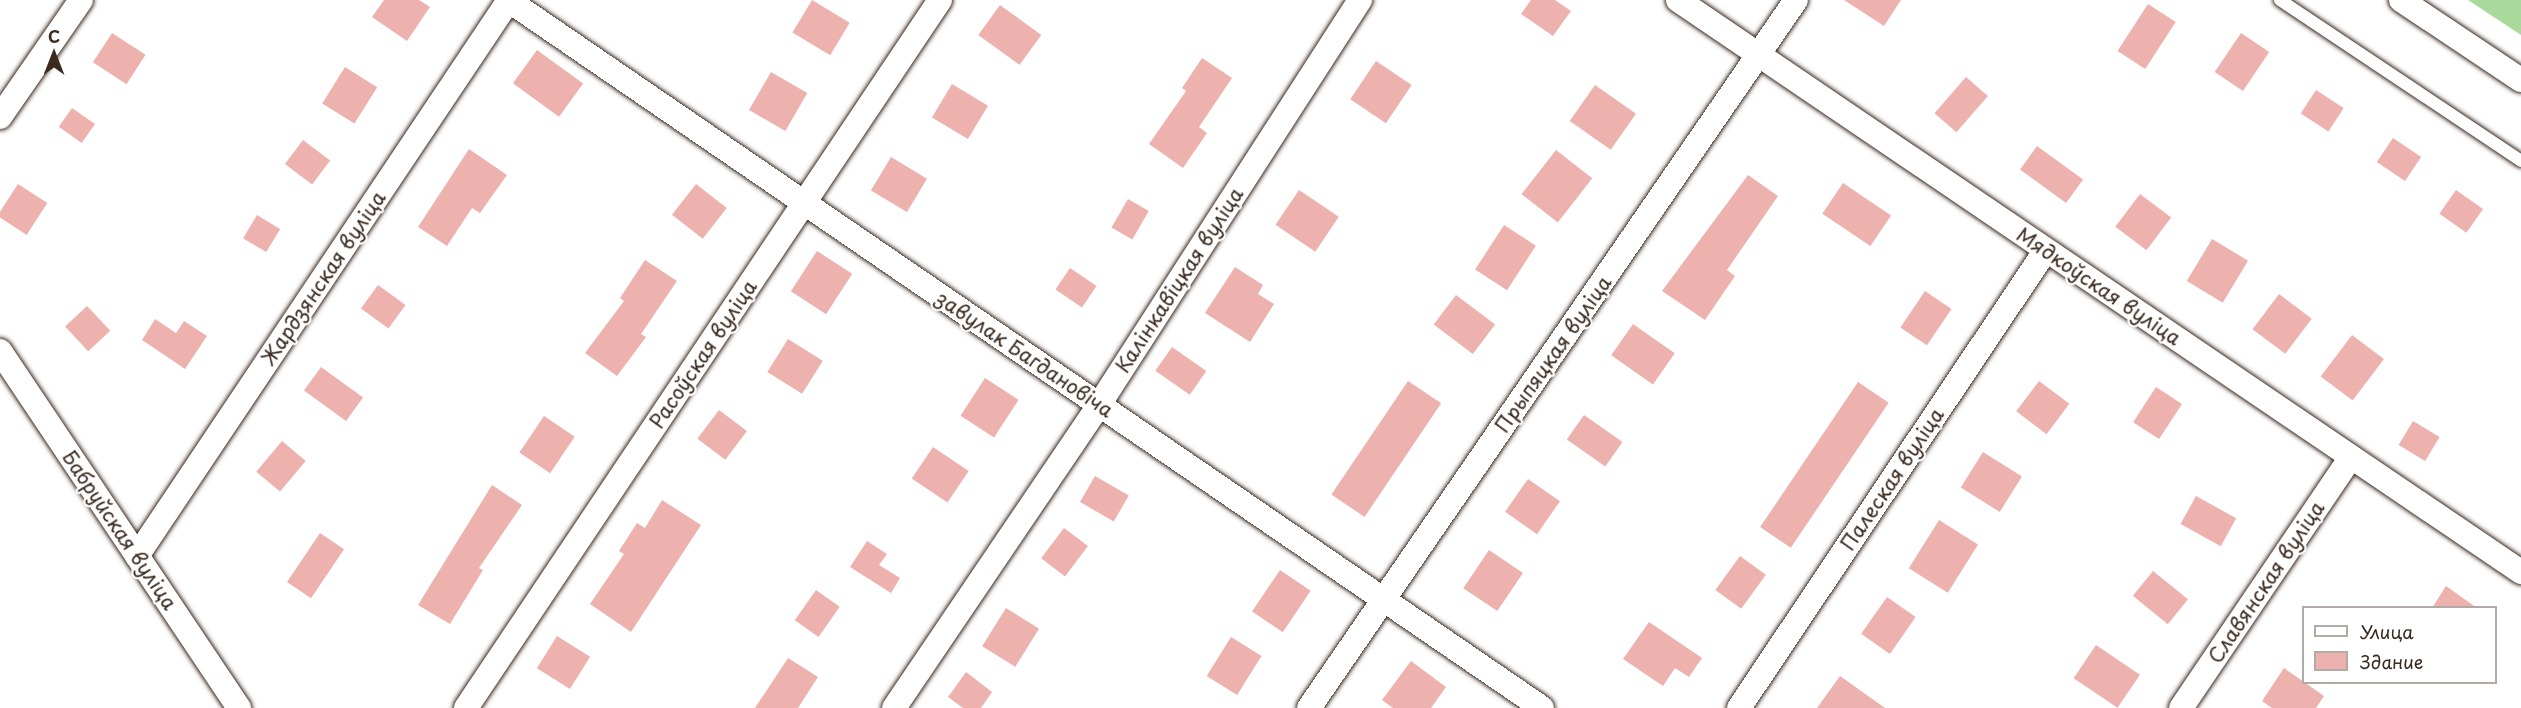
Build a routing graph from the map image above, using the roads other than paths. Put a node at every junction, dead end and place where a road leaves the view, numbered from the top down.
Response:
1 (81, 0) edge
2 (509, 0) edge
3 (940, 0) edge
4 (1360, 0) edge
5 (1678, 0) edge
6 (1796, 0) edge
7 (2280, 0) edge
8 (2401, 0) edge
9 (1759, 55) junction
10 (2521, 80) edge
11 (0, 117) edge
12 (2521, 161) edge
13 (804, 202) junction
14 (2046, 250) junction
15 (0, 351) edge
16 (1099, 405) junction
17 (2351, 457) junction
18 (137, 556) junction
19 (2521, 572) edge
20 (1384, 600) junction
21 (239, 708) edge
22 (466, 708) edge
23 (894, 708) edge
24 (1309, 708) edge
25 (1542, 708) edge
26 (1739, 708) edge
27 (2181, 708) edge

1 - 11 street
2 - 13 street, завулак Багдановіча
2 - 18 street, Жардзянская вуліца
3 - 13 street, Расоўская вуліца
4 - 16 street, Калінкавіцкая вуліца
5 - 9 street, Мядкоўская вуліца
6 - 9 street, Прыпяцкая вуліца
7 - 12 lane
8 - 10 street
9 - 14 street, Мядкоўская вуліца
9 - 20 street, Прыпяцкая вуліца
13 - 16 street, завулак Багдановіча
13 - 22 street, Расоўская вуліца
14 - 17 street, Мядкоўская вуліца
14 - 26 street, Палеская вуліца
15 - 18 street, Бабруйская вуліца
16 - 20 street, завулак Багдановіча
16 - 23 street, Калінкавіцкая вуліца
17 - 19 street, Мядкоўская вуліца
17 - 27 street, Славянская вуліца
18 - 21 street, Бабруйская вуліца
20 - 24 street, Прыпяцкая вуліца
20 - 25 street, завулак Багдановіча

